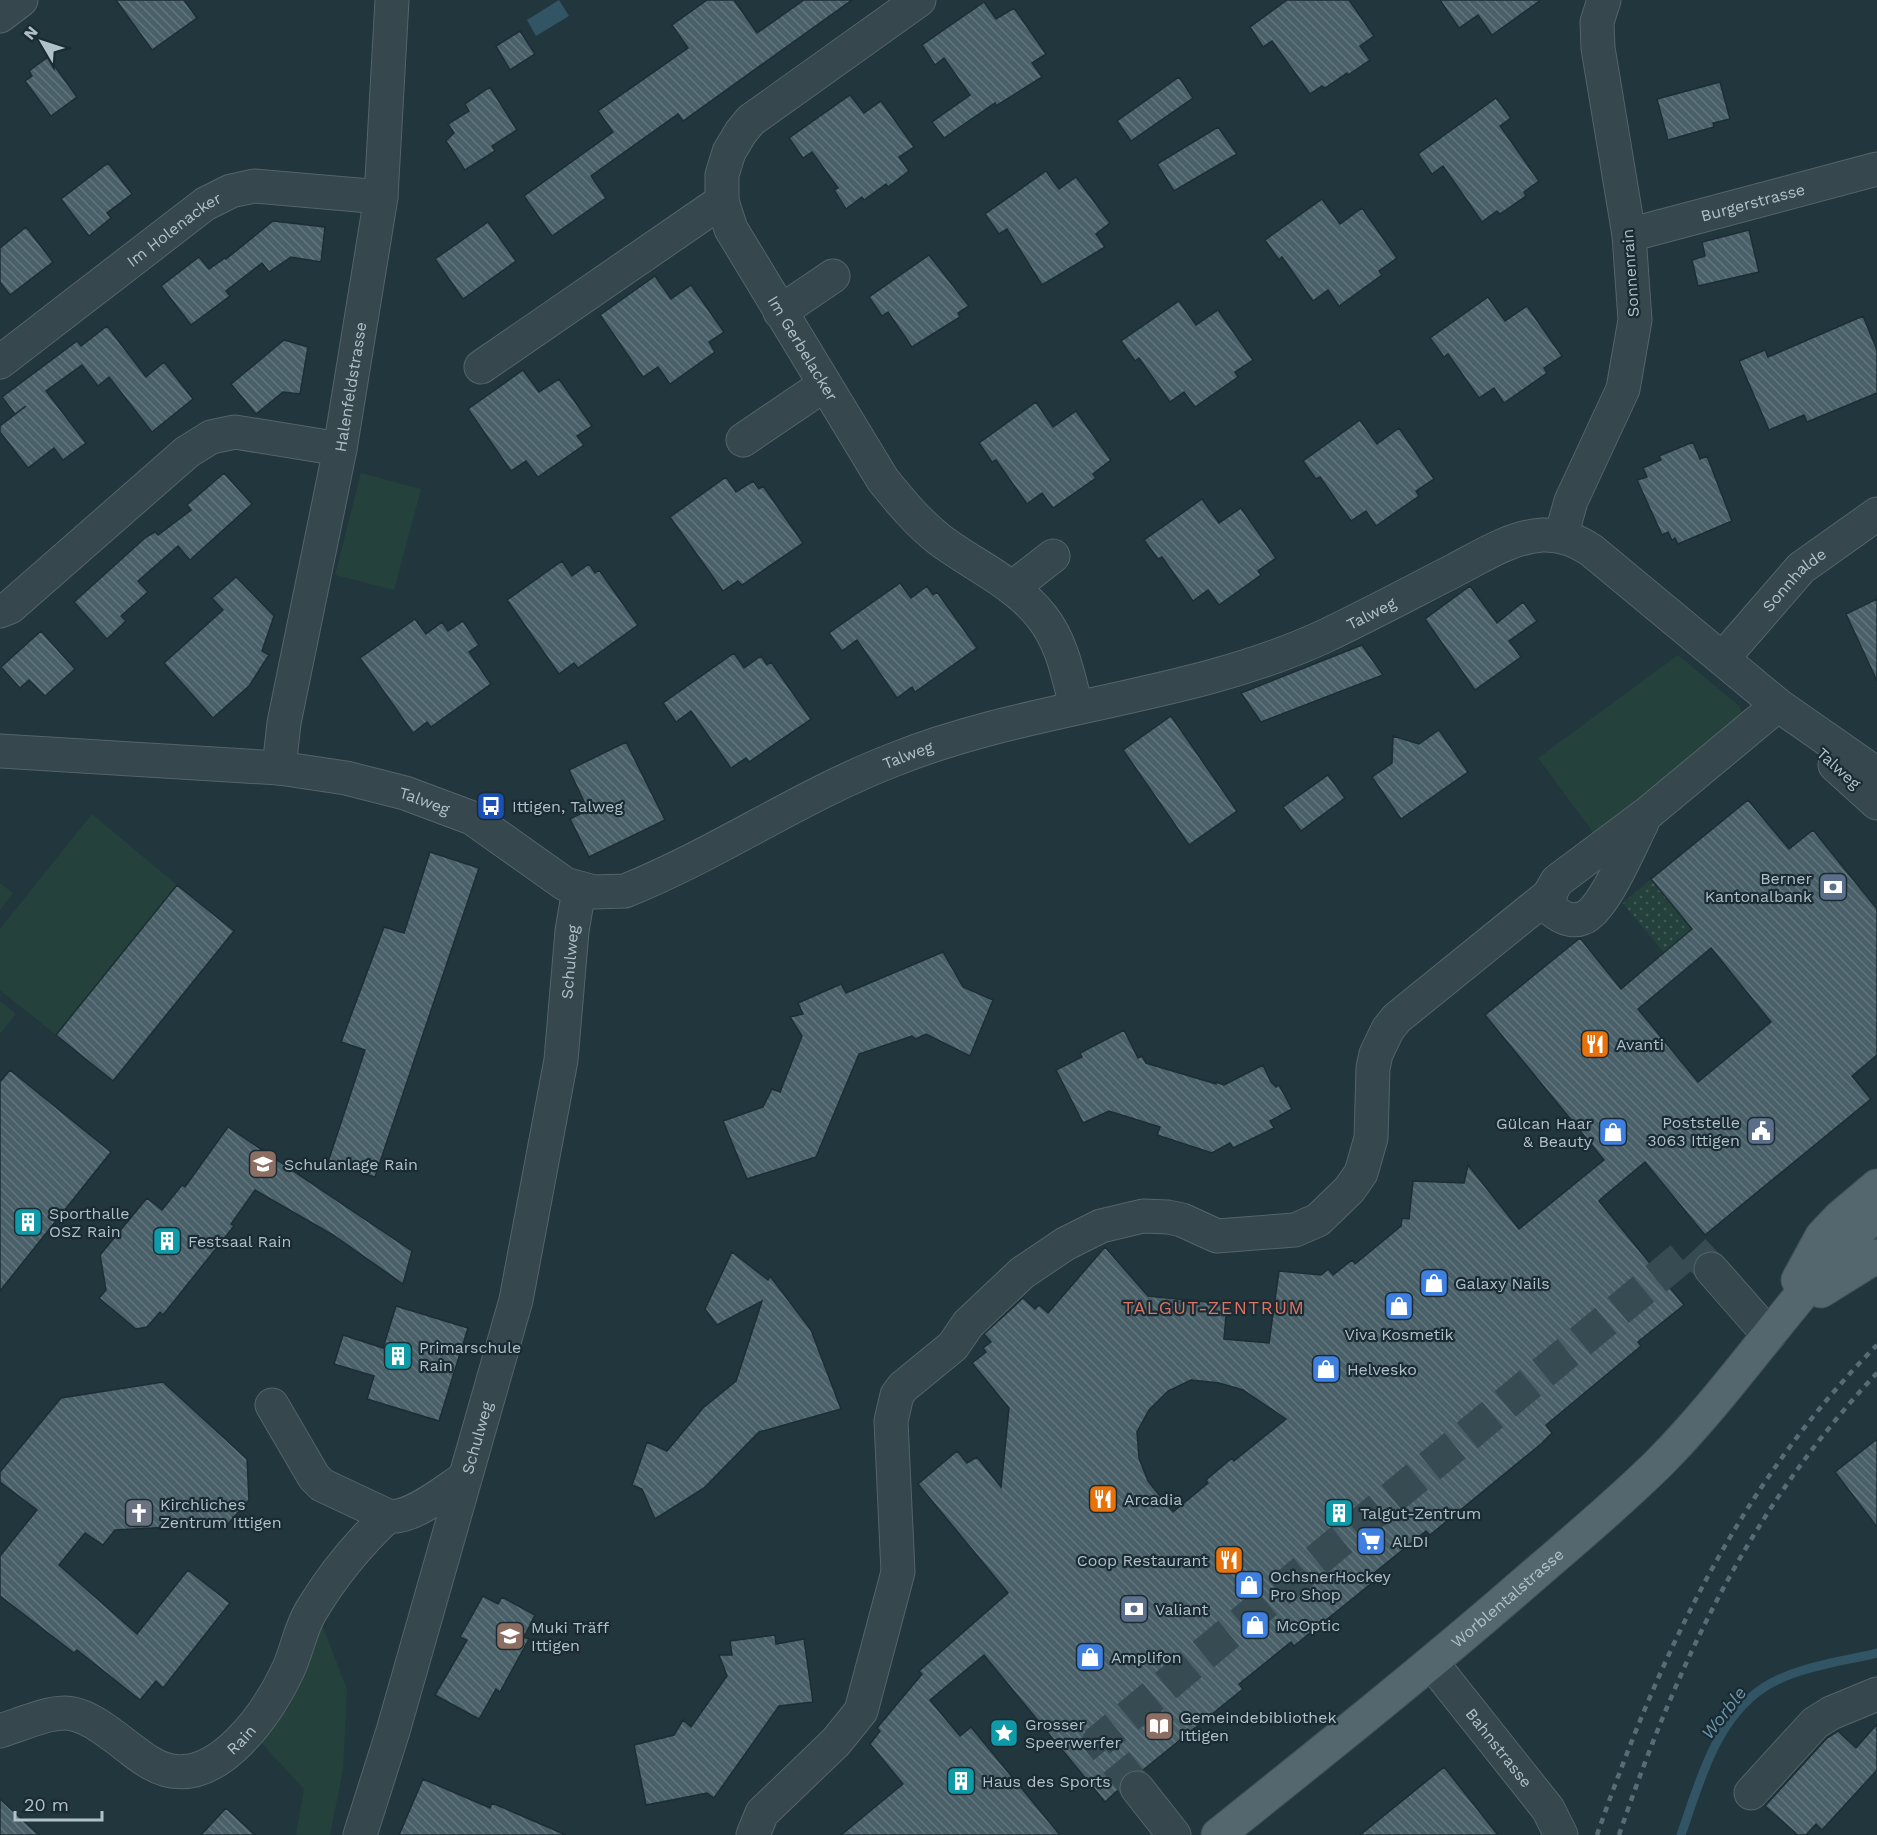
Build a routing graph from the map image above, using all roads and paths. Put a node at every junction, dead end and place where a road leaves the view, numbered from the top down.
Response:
1 (21, 0) edge
2 (392, 0) edge
3 (920, 0) edge
4 (1604, 0) edge
5 (0, 16) edge
6 (1877, 169) edge
7 (381, 197) junction
8 (722, 201) junction
9 (1629, 236) junction
10 (833, 276) dead end
11 (780, 312) junction
12 (0, 362) edge
13 (480, 367) dead end
14 (824, 385) junction
15 (743, 440) dead end
16 (340, 449) junction
17 (1877, 514) edge
18 (1561, 536) junction
19 (1053, 556) dead end
20 (1012, 588) junction
21 (0, 611) edge
22 (1723, 658) junction
23 (1778, 705) junction
24 (1076, 706) junction
25 (0, 751) edge
26 (279, 768) junction
27 (1877, 774) edge
28 (1877, 803) edge
29 (1648, 813) junction
30 (579, 890) junction
31 (1549, 895) junction
32 (1877, 1186) edge
33 (1877, 1213) edge
34 (1877, 1256) edge
35 (1711, 1269) tunnel mouth
36 (1769, 1335) junction
37 (272, 1405) dead end
38 (465, 1478) junction
39 (388, 1516) junction
40 (1432, 1663) junction
41 (1877, 1694) edge
42 (0, 1731) edge
43 (1137, 1788) tunnel mouth
44 (1751, 1793) dead end
45 (360, 1835) edge
46 (753, 1835) edge
47 (1174, 1835) edge
48 (1218, 1835) edge
49 (1561, 1835) edge

1 - 5 street
2 - 7 street, Halenfeldstrasse
3 - 8 street, Im Gerbelacker
4 - 9 street, Sonnenrain
6 - 9 street, Burgerstrasse
7 - 12 street, Im Holenacker
7 - 16 street, Halenfeldstrasse
8 - 11 street, Im Gerbelacker
8 - 13 street
9 - 18 street, Sonnenrain
10 - 11 street
11 - 14 street, Im Gerbelacker
14 - 15 street
14 - 20 street, Im Gerbelacker
16 - 21 street
16 - 26 street, Halenfeldstrasse
17 - 22 street, Sonnhalde
18 - 22 street, Talweg
18 - 24 street, Talweg
19 - 20 street
20 - 24 street, Im Gerbelacker
22 - 23 street, Talweg
23 - 27 street, Talweg
23 - 28 street, Talweg
23 - 29 street
24 - 30 street, Talweg
25 - 26 street, Talweg
26 - 30 street, Talweg
29 - 31 street
29 - 31 street
30 - 38 street, Schulweg
31 - 46 street
32 - 36 main road, Worblentalstrasse
33 - 36 main road, Worblentalstrasse
34 - 36 main road, Worblentalstrasse
35 - 36 street
36 - 40 main road, Worblentalstrasse
37 - 39 street
38 - 39 street
38 - 45 street, Schulweg
39 - 42 street, Rain
40 - 48 main road, Worblentalstrasse
40 - 49 street, Bahnstrasse
41 - 44 street
43 - 47 street

